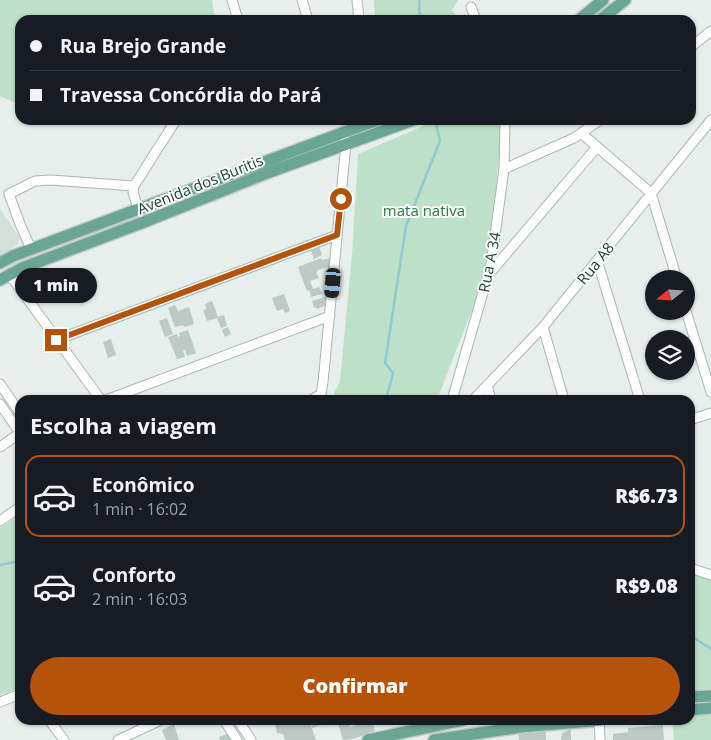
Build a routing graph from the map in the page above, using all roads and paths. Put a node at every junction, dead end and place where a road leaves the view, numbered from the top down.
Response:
1 (232, 0) edge
2 (302, 0) edge
3 (358, 0) edge
4 (480, 0) edge
5 (603, 0) edge
6 (626, 0) edge
7 (473, 3) edge
8 (236, 15) edge
9 (306, 15) edge
10 (359, 15) edge
11 (584, 15) edge
12 (606, 15) edge
13 (711, 31) edge
14 (696, 43) edge
15 (711, 120) edge
16 (173, 125) edge
17 (377, 125) edge
18 (505, 125) edge
19 (593, 125) edge
20 (581, 133) junction
21 (344, 139) junction
22 (597, 148) junction
23 (504, 169) junction
24 (134, 186) junction
25 (651, 193) junction
26 (138, 208) junction
27 (337, 235) junction
28 (31, 249) junction
29 (597, 260) junction
30 (0, 264) edge
31 (674, 270) edge
32 (489, 274) junction
33 (5, 278) edge
34 (330, 316) junction
35 (689, 320) edge
36 (543, 327) junction
37 (56, 340) junction
38 (0, 384) edge
39 (487, 385) junction
40 (711, 392) edge
41 (96, 395) edge
42 (119, 395) edge
43 (319, 395) edge
44 (453, 395) edge
45 (478, 395) edge
46 (490, 395) edge
47 (563, 395) edge
48 (638, 395) edge
49 (0, 404) edge
50 (15, 405) edge
51 (711, 413) edge
52 (695, 418) edge
53 (15, 426) edge
54 (15, 436) edge
55 (0, 447) edge
56 (15, 510) edge
57 (0, 521) edge
58 (695, 570) edge
59 (711, 575) edge
60 (15, 696) edge
61 (711, 696) edge
62 (695, 697) edge
63 (0, 702) edge
64 (711, 708) edge
65 (695, 710) edge
66 (53, 725) edge
67 (150, 725) edge
68 (227, 725) edge
69 (241, 725) edge
70 (439, 725) edge
71 (544, 725) edge
72 (600, 725) edge
73 (64, 740) edge
74 (118, 740) edge
75 (237, 740) edge
76 (251, 740) edge
77 (368, 740) edge
78 (434, 740) edge
79 (600, 740) edge

1 - 8 street
2 - 9 street
3 - 10 street
4 - 7 street
5 - 11 main road
6 - 12 main road
13 - 14 street
15 - 25 street, Rua A8
16 - 24 street
17 - 21 main road, Avenida dos Buritis
18 - 23 street, Rua A 34
19 - 20 street
20 - 22 street
20 - 23 street
21 - 26 main road, Avenida dos Buritis
21 - 27 street
21 - 33 main road, Avenida dos Buritis
22 - 25 street
22 - 32 street
23 - 32 street, Rua A 34
24 - 26 street
24 - 28 street
25 - 29 street, Rua A8
25 - 31 street
26 - 28 main road, Avenida dos Buritis
27 - 34 street
27 - 37 street
28 - 30 main road, Avenida dos Buritis
29 - 36 street, Rua A8
29 - 48 street
32 - 44 street, Rua A 34
33 - 37 street
34 - 42 street
34 - 43 street
35 - 40 street
36 - 39 street, Rua A8
36 - 47 street
37 - 41 street
38 - 50 street
39 - 45 street, Rua A8
39 - 46 street
49 - 53 street
51 - 52 street
54 - 55 street
56 - 57 street
58 - 59 street
60 - 63 street
61 - 62 main road
64 - 65 main road
66 - 73 street
67 - 74 street
68 - 75 street
69 - 76 street
70 - 77 main road
71 - 78 main road
72 - 79 street

